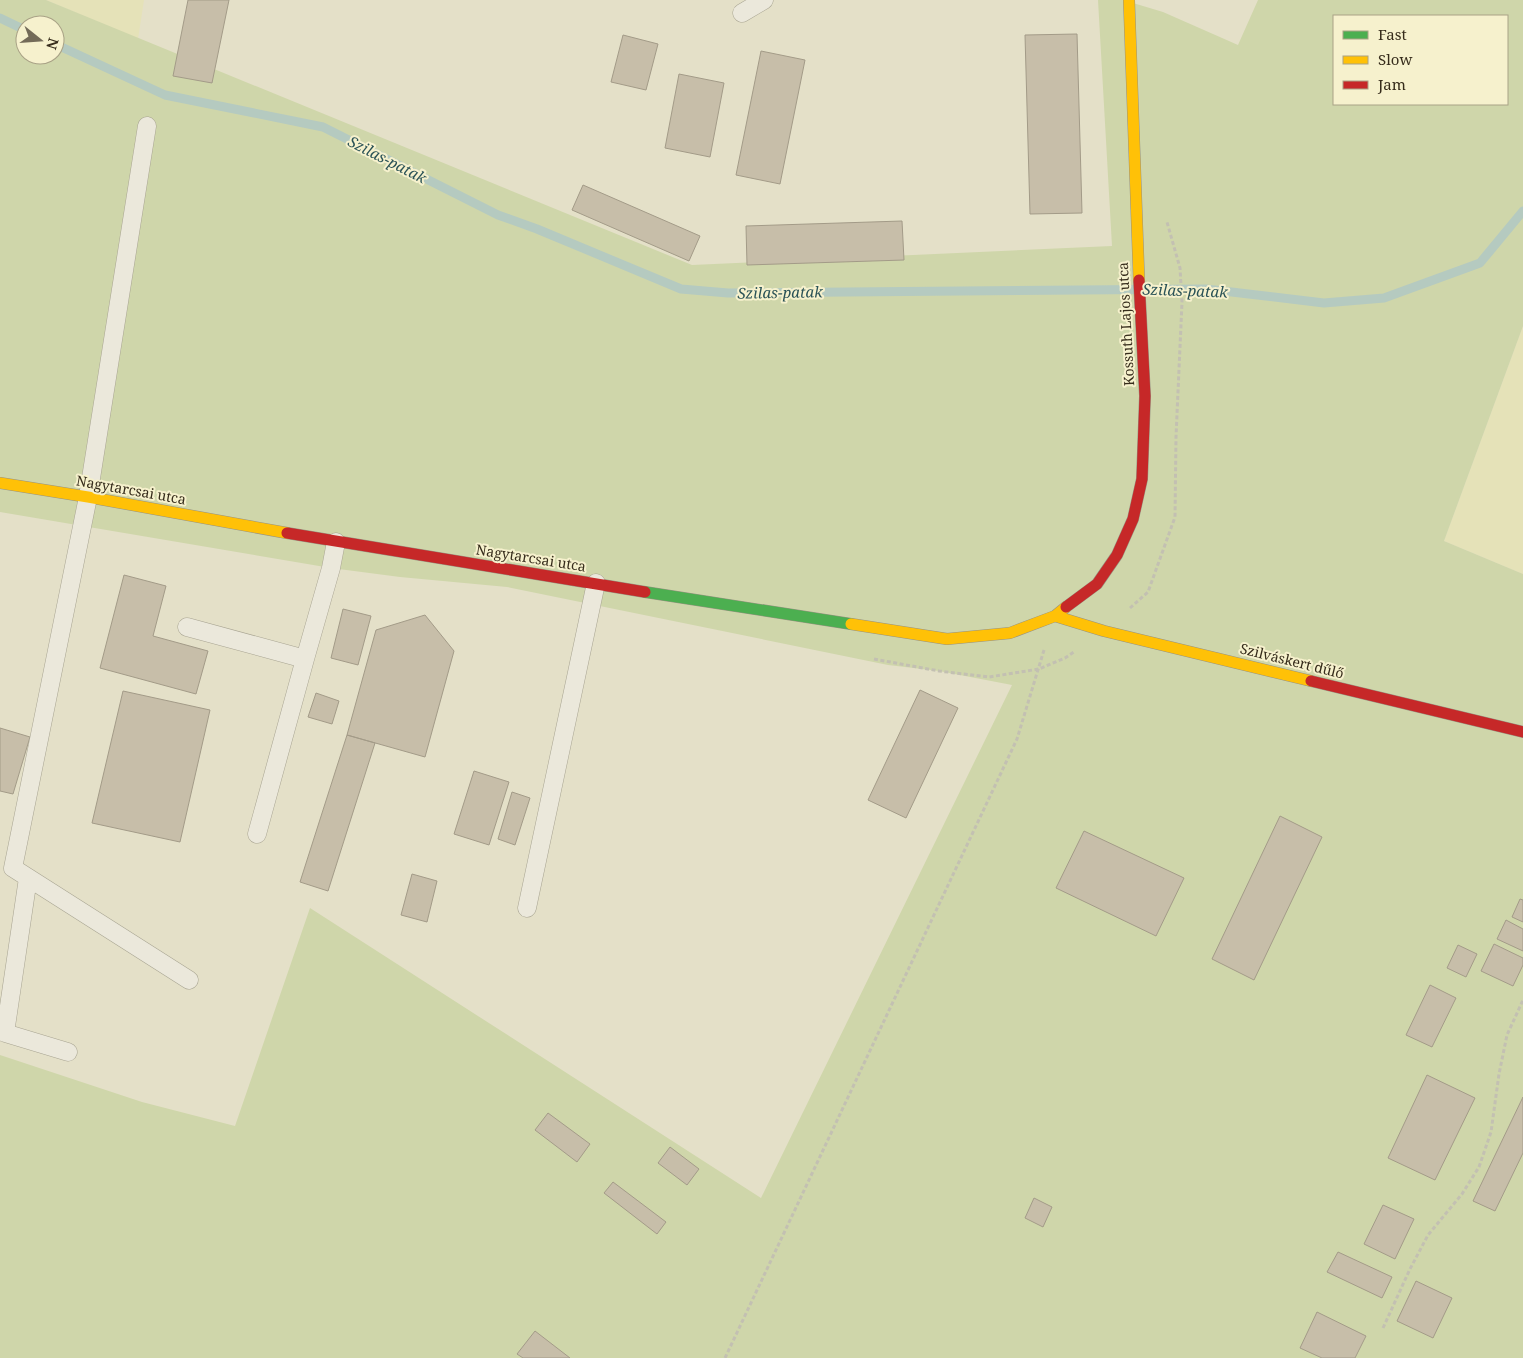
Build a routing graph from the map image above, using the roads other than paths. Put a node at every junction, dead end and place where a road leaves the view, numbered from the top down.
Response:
1 (764, 0) edge
2 (1129, 0) edge
3 (742, 13) dead end
4 (147, 126) dead end
5 (0, 483) edge
6 (88, 497) junction
7 (336, 542) junction
8 (596, 583) junction
9 (1055, 616) junction
10 (187, 627) dead end
11 (305, 659) junction
12 (1523, 732) edge
13 (257, 834) dead end
14 (28, 878) junction
15 (526, 908) dead end
16 (189, 980) dead end
17 (68, 1052) dead end

1 - 3 lane
2 - 9 main road, Kossuth Lajos utca
4 - 6 lane
5 - 6 main road, Nagytarcsai utca
6 - 7 main road, Nagytarcsai utca
6 - 14 lane
7 - 8 main road, Nagytarcsai utca
7 - 11 lane
8 - 9 main road, Nagytarcsai utca
8 - 15 lane
9 - 12 main road, Szilváskert dűlő
10 - 11 lane
11 - 13 lane
14 - 16 lane
14 - 17 lane

